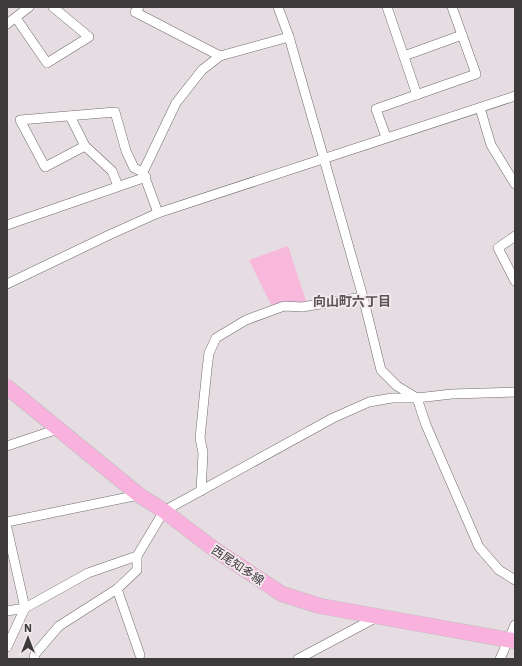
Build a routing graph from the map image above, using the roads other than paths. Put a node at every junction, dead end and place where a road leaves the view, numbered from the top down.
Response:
1 (29, 7) edge
2 (53, 7) edge
3 (139, 7) edge
4 (278, 7) edge
5 (387, 7) edge
6 (452, 7) edge
7 (16, 18) junction
8 (7, 24) edge
9 (462, 35) junction
10 (289, 37) junction
11 (220, 56) junction
12 (404, 56) junction
13 (416, 95) junction
14 (515, 96) edge
15 (480, 108) junction
16 (70, 116) junction
17 (386, 137) junction
18 (85, 146) junction
19 (324, 159) junction
20 (144, 174) junction
21 (515, 184) edge
22 (118, 186) junction
23 (158, 213) junction
24 (7, 225) edge
25 (515, 236) edge
26 (515, 281) edge
27 (7, 284) edge
28 (363, 297) junction
29 (7, 387) edge
30 (515, 392) edge
31 (417, 398) junction
32 (58, 429) junction
33 (7, 446) edge
34 (201, 491) junction
35 (139, 495) junction
36 (164, 511) junction
37 (7, 522) edge
38 (7, 528) edge
39 (137, 556) junction
40 (515, 580) edge
41 (117, 589) junction
42 (25, 608) junction
43 (7, 611) edge
44 (377, 617) junction
45 (515, 625) edge
46 (512, 640) edge
47 (7, 646) edge
48 (140, 655) dead end
49 (34, 659) edge
50 (298, 659) edge
51 (500, 659) edge

1 - 7 street
2 - 7 street
3 - 11 street
4 - 10 street
5 - 12 street
6 - 9 street
7 - 8 street
9 - 12 street
9 - 13 street
10 - 11 street
10 - 19 street
11 - 20 street
12 - 13 street
13 - 17 street
14 - 15 street
15 - 17 street
15 - 21 street
16 - 18 street
16 - 18 street
16 - 20 street
17 - 19 street
18 - 22 street
19 - 23 street
19 - 28 street
20 - 22 street
20 - 23 street
22 - 24 street
23 - 27 street
25 - 26 street
28 - 31 street
28 - 34 street
29 - 32 main road, 西尾知多線
30 - 31 street
31 - 34 street
31 - 40 street
32 - 33 street
32 - 35 main road, 西尾知多線
34 - 36 street
35 - 36 main road, 西尾知多線
35 - 37 street
36 - 39 street
36 - 44 main road, 西尾知多線
38 - 42 street
39 - 41 street
39 - 42 street
41 - 48 street
41 - 49 street
42 - 43 street
42 - 47 street
44 - 46 main road, 西尾知多線
44 - 50 street
45 - 46 street
46 - 51 street

